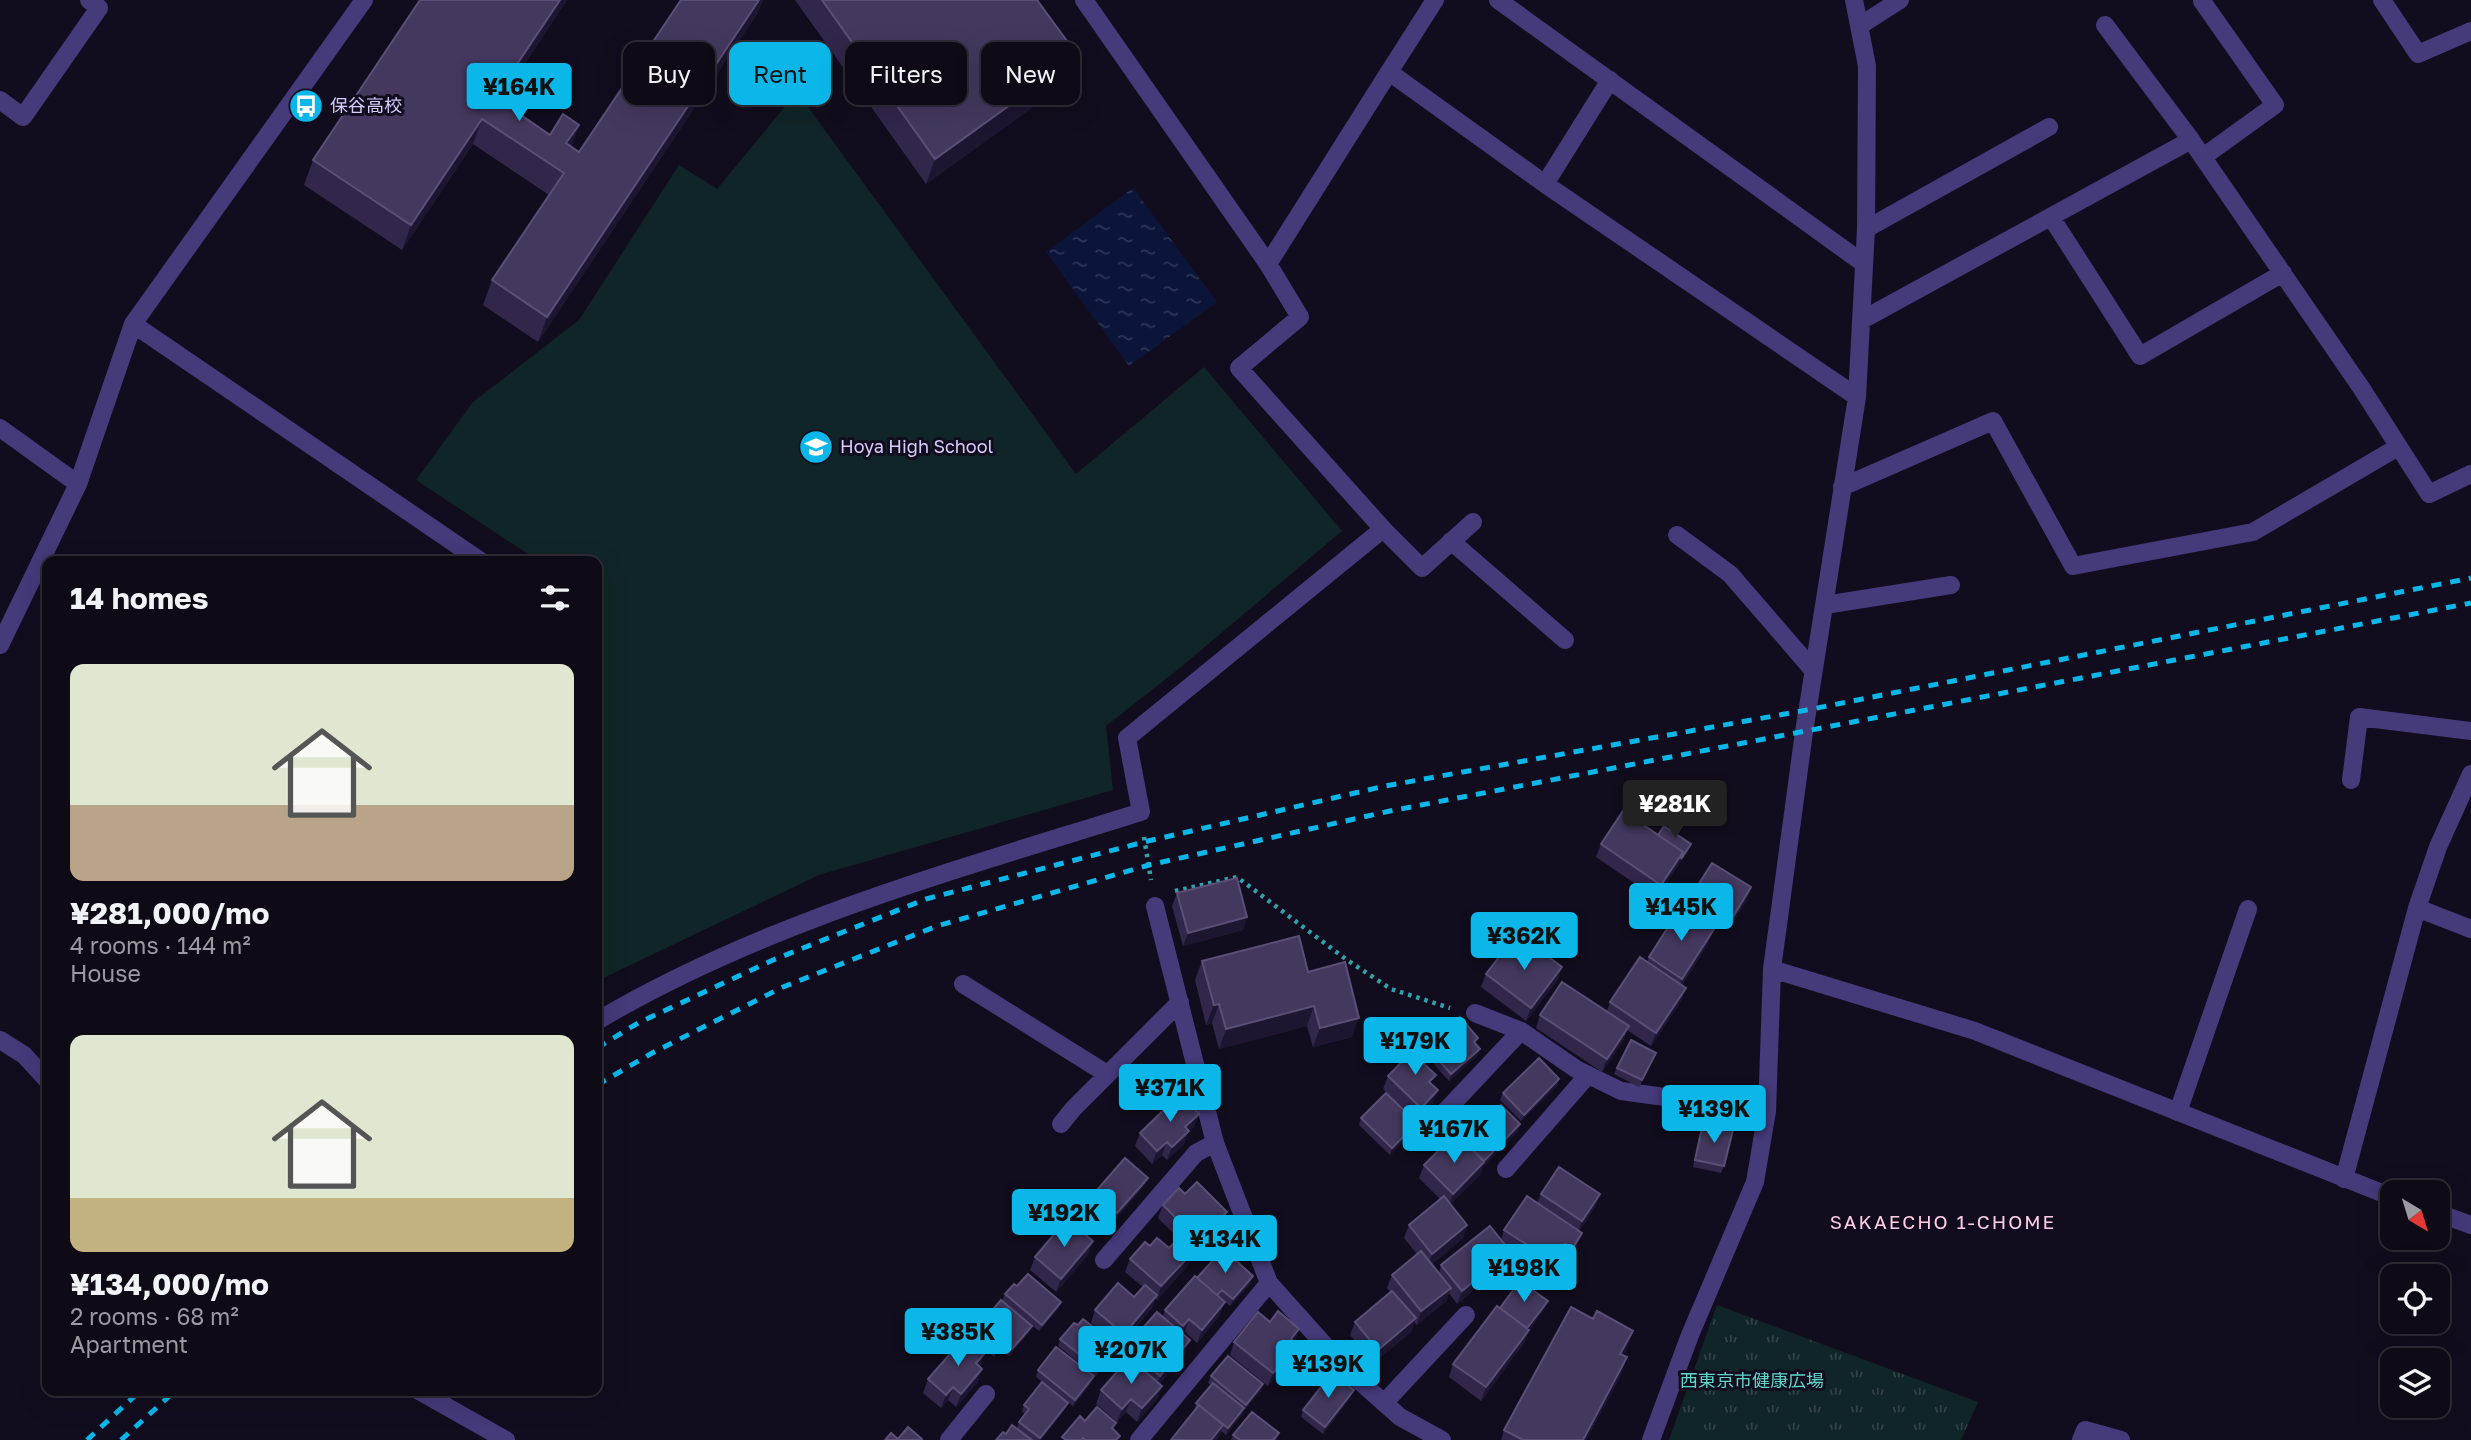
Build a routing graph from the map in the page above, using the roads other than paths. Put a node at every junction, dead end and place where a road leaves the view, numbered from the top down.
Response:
1 (89, 0) edge
2 (363, 0) edge
3 (1084, 0) edge
4 (1434, 0) edge
5 (1498, 0) edge
6 (1854, 0) edge
7 (1900, 0) edge
8 (2382, 0) edge
9 (2202, 1) edge
10 (1861, 25) junction
11 (2105, 25) dead end
12 (2471, 31) edge
13 (1389, 72) junction
14 (1610, 80) junction
15 (0, 100) edge
16 (2049, 127) dead end
17 (2191, 140) junction
18 (2203, 157) junction
19 (1545, 184) junction
20 (2051, 217) junction
21 (1866, 229) junction
22 (1863, 262) junction
23 (1268, 264) junction
24 (2283, 272) junction
25 (1862, 320) junction
26 (133, 324) junction
27 (1857, 397) junction
28 (0, 428) edge
29 (2398, 447) junction
30 (2471, 474) edge
31 (78, 484) junction
32 (1842, 486) junction
33 (1472, 522) dead end
34 (1383, 529) junction
35 (1677, 535) dead end
36 (1451, 541) junction
37 (43, 556) edge
38 (473, 556) edge
39 (42, 558) edge
40 (1951, 585) dead end
41 (1825, 606) junction
42 (1565, 640) dead end
43 (0, 645) edge
44 (1814, 670) junction
45 (2471, 730) edge
46 (2471, 774) edge
47 (2351, 780) dead end
48 (1154, 901) road end
49 (2417, 908) junction
50 (2248, 909) dead end
51 (2471, 929) edge
52 (1772, 970) junction
53 (963, 984) dead end
54 (1180, 1002) junction
55 (1475, 1013) road end
56 (602, 1018) edge
57 (1521, 1031) junction
58 (0, 1040) edge
59 (1107, 1074) junction
60 (42, 1075) edge
61 (1588, 1075) junction
62 (1767, 1111) junction
63 (2178, 1112) junction
64 (1440, 1117) dead end
65 (1061, 1124) dead end
66 (1215, 1143) junction
67 (1506, 1170) dead end
68 (2344, 1179) junction
69 (2380, 1192) edge
70 (2450, 1217) edge
71 (2471, 1225) edge
72 (1104, 1260) dead end
73 (1269, 1283) junction
74 (1466, 1315) dead end
75 (986, 1394) dead end
76 (428, 1396) edge
77 (1384, 1403) junction
78 (506, 1440) edge
79 (948, 1440) edge
80 (1139, 1440) edge
81 (1442, 1440) edge
82 (1651, 1440) edge
83 (2081, 1440) edge
84 (2121, 1440) edge

1 - 15 street
2 - 26 street
3 - 23 street
4 - 13 street
5 - 14 street
6 - 10 street
7 - 10 street
8 - 12 street
9 - 18 street
10 - 21 street
11 - 17 street
13 - 19 street
13 - 23 street
14 - 19 street
14 - 22 street
16 - 21 street
17 - 18 street
17 - 20 street
18 - 24 street
19 - 27 street
20 - 24 street
20 - 25 street
21 - 22 street
22 - 25 street
23 - 34 street
24 - 29 street
25 - 27 street
26 - 31 street
26 - 38 street
27 - 32 street
28 - 31 street
29 - 30 street
29 - 32 street
31 - 37 street
32 - 41 street
33 - 36 street
34 - 36 street
34 - 56 street
35 - 44 street
36 - 42 street
39 - 43 street
40 - 41 street
41 - 44 street
44 - 52 street
45 - 47 street
46 - 49 street
48 - 54 street
49 - 51 street
49 - 68 street
50 - 63 street
52 - 62 street
52 - 63 street
53 - 59 street
54 - 59 street
54 - 66 street
55 - 57 street
57 - 61 street
57 - 64 street
58 - 60 street
59 - 65 street
61 - 62 street
61 - 67 street
62 - 82 street
63 - 68 street
66 - 72 street
66 - 73 street
68 - 69 street
70 - 71 street
73 - 77 street
73 - 80 street
74 - 77 street
75 - 79 street
76 - 78 street
77 - 81 street
83 - 84 street

